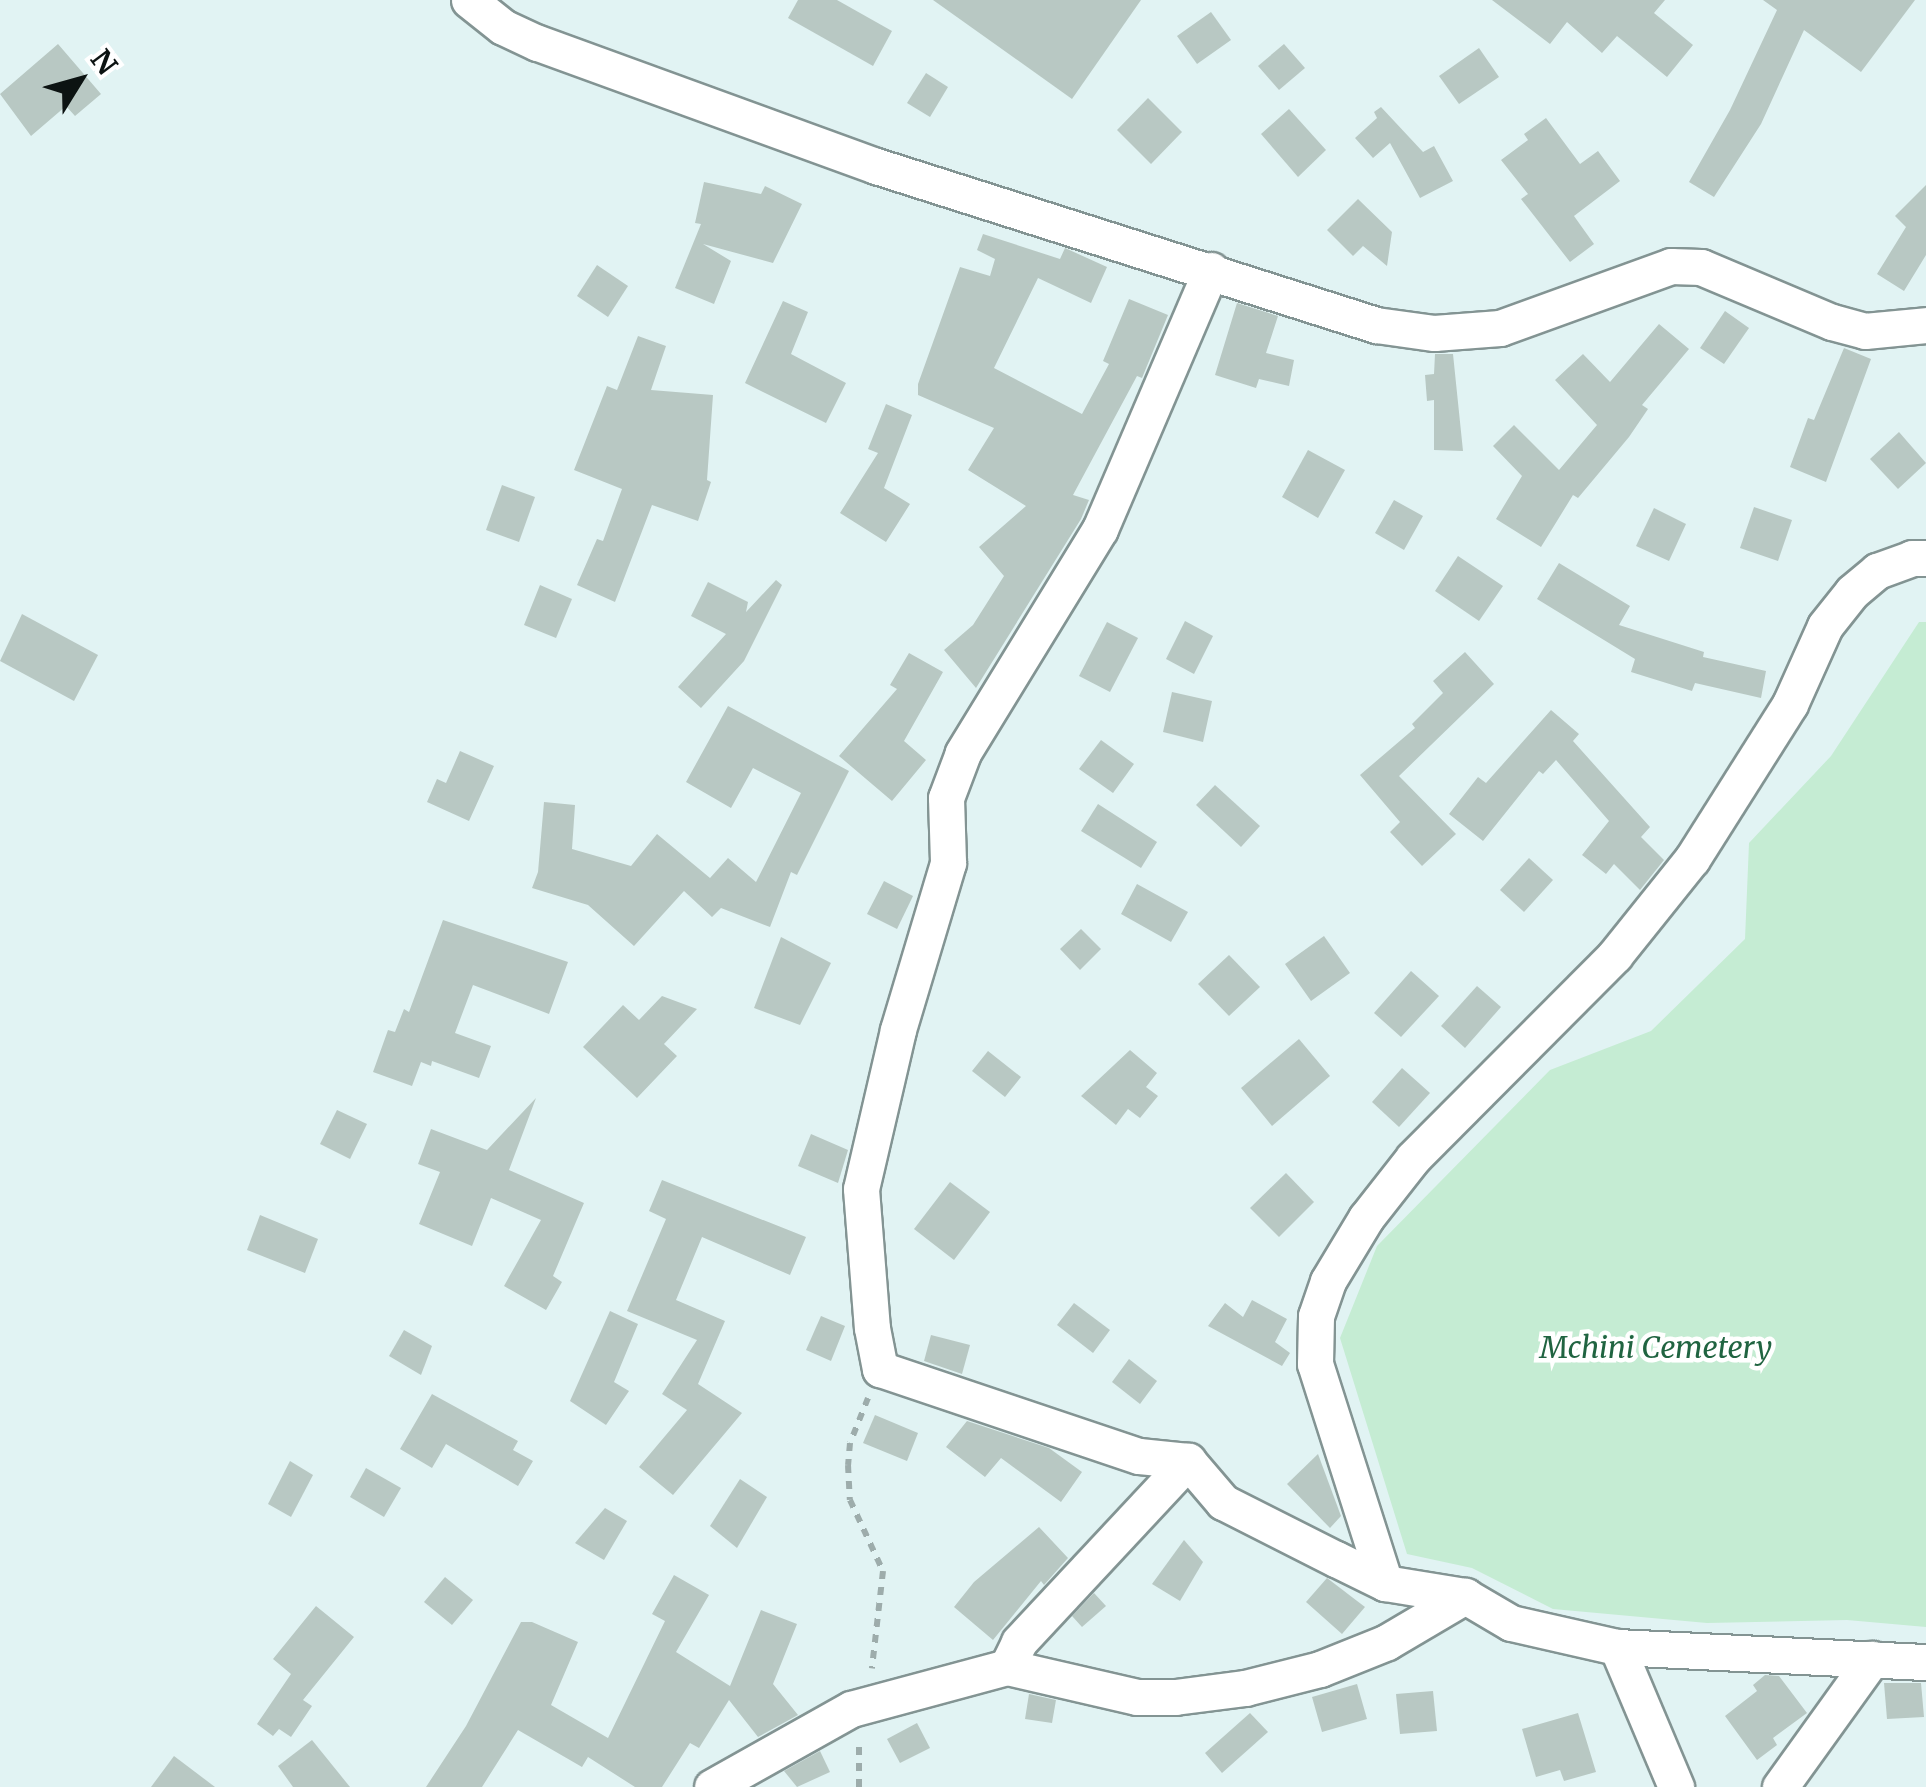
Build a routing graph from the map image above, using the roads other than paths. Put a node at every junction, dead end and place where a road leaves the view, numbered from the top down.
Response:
1 (469, 0) edge
2 (1211, 270) junction
3 (1926, 325) edge
4 (1926, 558) edge
5 (1188, 1461) junction
6 (1384, 1583) junction
7 (1465, 1596) junction
8 (1617, 1647) junction
9 (1872, 1658) junction
10 (1926, 1662) edge
11 (1008, 1668) junction
12 (712, 1787) edge
13 (1676, 1787) edge
14 (1780, 1787) edge

1 - 2 street
2 - 3 street
2 - 5 street
4 - 6 street
5 - 6 street
5 - 11 street
6 - 7 street
7 - 8 street
7 - 11 street
8 - 9 street
8 - 13 street
9 - 10 street
9 - 14 street
11 - 12 street

